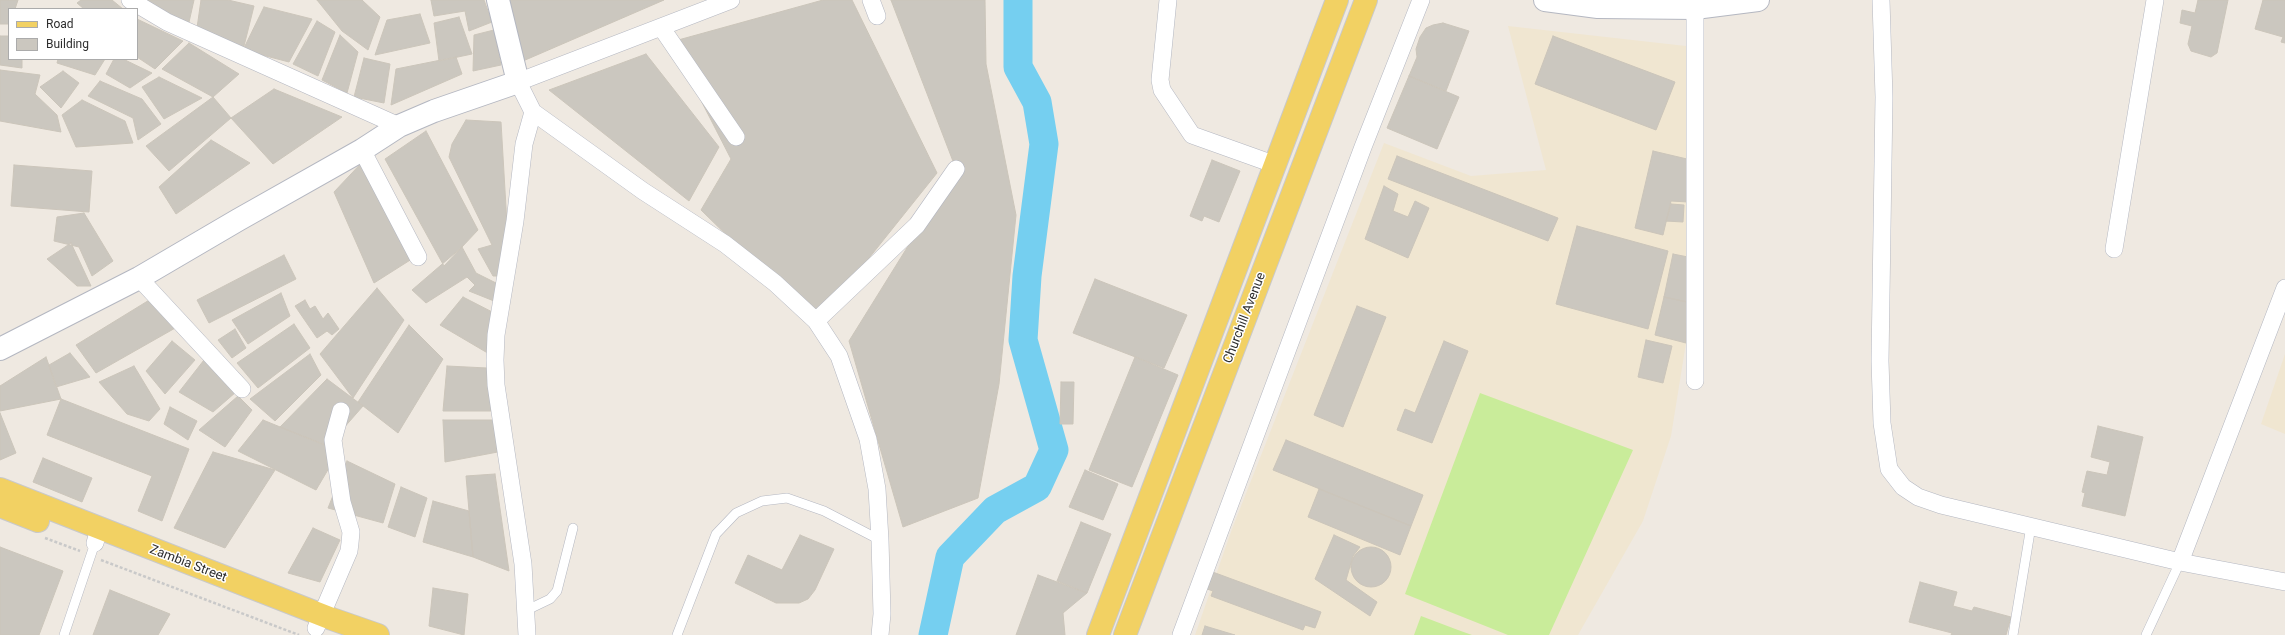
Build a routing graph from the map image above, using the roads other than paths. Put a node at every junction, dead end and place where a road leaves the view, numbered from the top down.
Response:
1 (130, 0) edge
2 (498, 0) edge
3 (731, 0) edge
4 (871, 0) edge
5 (1168, 0) edge
6 (1338, 0) edge
7 (1366, 0) edge
8 (1421, 0) edge
9 (1545, 0) edge
10 (1758, 0) edge
11 (1881, 0) edge
12 (2155, 0) edge
13 (714, 3) edge
14 (1695, 8) junction
15 (877, 16) dead end
16 (661, 27) junction
17 (518, 82) junction
18 (533, 112) junction
19 (398, 126) junction
20 (736, 137) dead end
21 (362, 150) junction
22 (1276, 164) junction
23 (956, 169) dead end
24 (2114, 249) dead end
25 (418, 257) dead end
26 (139, 278) junction
27 (2285, 288) edge
28 (816, 321) junction
29 (0, 348) edge
30 (1695, 381) dead end
31 (242, 389) dead end
32 (341, 411) dead end
33 (0, 489) edge
34 (0, 506) edge
35 (2031, 526) junction
36 (573, 528) dead end
37 (880, 540) junction
38 (95, 542) junction
39 (2180, 562) junction
40 (2285, 582) edge
41 (527, 610) junction
42 (318, 628) edge
43 (64, 635) edge
44 (378, 635) edge
45 (527, 635) edge
46 (677, 635) edge
47 (880, 635) edge
48 (1098, 635) edge
49 (1124, 635) edge
50 (1181, 635) edge
51 (2013, 635) edge
52 (2146, 635) edge

1 - 19 street
2 - 17 street
3 - 13 street
4 - 15 street
5 - 22 street
6 - 22 main road, Churchill Avenue
7 - 49 main road, Churchill Avenue
8 - 50 street
9 - 14 street
10 - 14 street
11 - 35 street
12 - 24 street
13 - 16 street
14 - 30 street
16 - 17 street
16 - 20 street
17 - 18 street
17 - 19 street
18 - 28 street
18 - 41 street
19 - 21 street
21 - 25 street
21 - 26 street
22 - 48 main road, Churchill Avenue
23 - 28 street
26 - 29 street
26 - 31 street
27 - 39 street
28 - 37 street
32 - 42 street
33 - 38 main road, Zambia Street
34 - 38 main road, Zambia Street
35 - 39 street
35 - 51 lane
36 - 41 lane
37 - 46 lane
37 - 47 street
38 - 42 main road, Zambia Street
38 - 43 lane
39 - 40 street
39 - 52 lane
41 - 45 street
42 - 44 main road, Zambia Street

